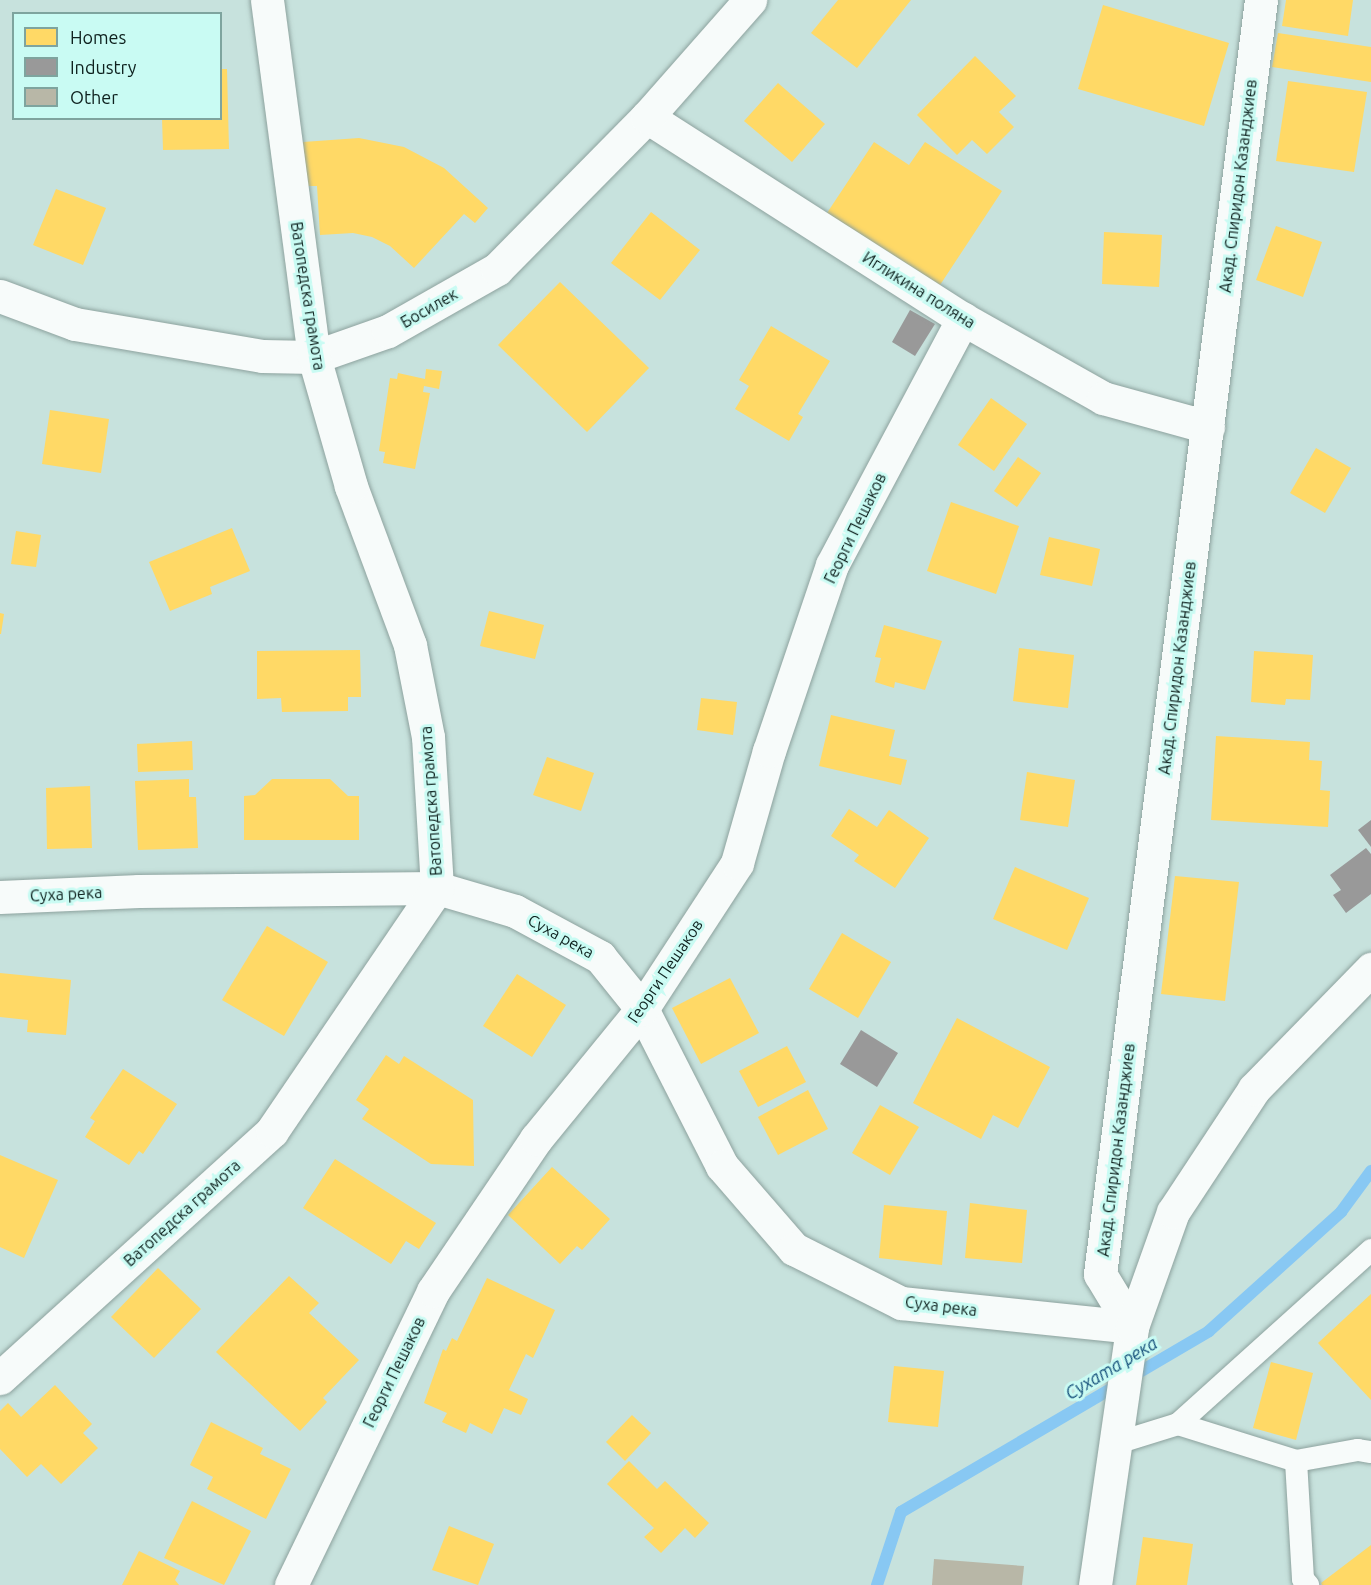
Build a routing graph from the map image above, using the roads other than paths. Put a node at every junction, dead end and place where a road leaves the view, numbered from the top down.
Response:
1 (267, 0) edge
2 (750, 0) edge
3 (1261, 0) edge
4 (647, 117) junction
5 (0, 296) edge
6 (963, 319) junction
7 (314, 357) junction
8 (1208, 427) junction
9 (437, 888) junction
10 (0, 897) edge
11 (1371, 969) edge
12 (642, 1009) junction
13 (1371, 1250) edge
14 (1132, 1327) junction
15 (0, 1378) edge
16 (1178, 1424) junction
17 (1117, 1443) junction
18 (1371, 1452) edge
19 (1296, 1461) junction
20 (291, 1585) edge
21 (1095, 1585) edge
22 (1308, 1585) edge

1 - 7 street, Ватопедска грамота
2 - 4 street, Босилек
3 - 8 street, Акад. Спиридон Казанджиев
4 - 6 street, Игликина поляна
4 - 7 street, Босилек
5 - 7 street, Босилек
6 - 8 street, Игликина поляна
6 - 12 street, Георги Пешаков
7 - 9 street, Ватопедска грамота
8 - 14 street, Акад. Спиридон Казанджиев
9 - 10 street, Суха река
9 - 12 street, Суха река
9 - 15 street, Ватопедска грамота
11 - 14 street
12 - 14 street, Суха река
12 - 20 street, Георги Пешаков
13 - 16 lane
14 - 17 street
16 - 17 lane
16 - 19 lane
17 - 21 street
18 - 19 lane
19 - 22 lane

